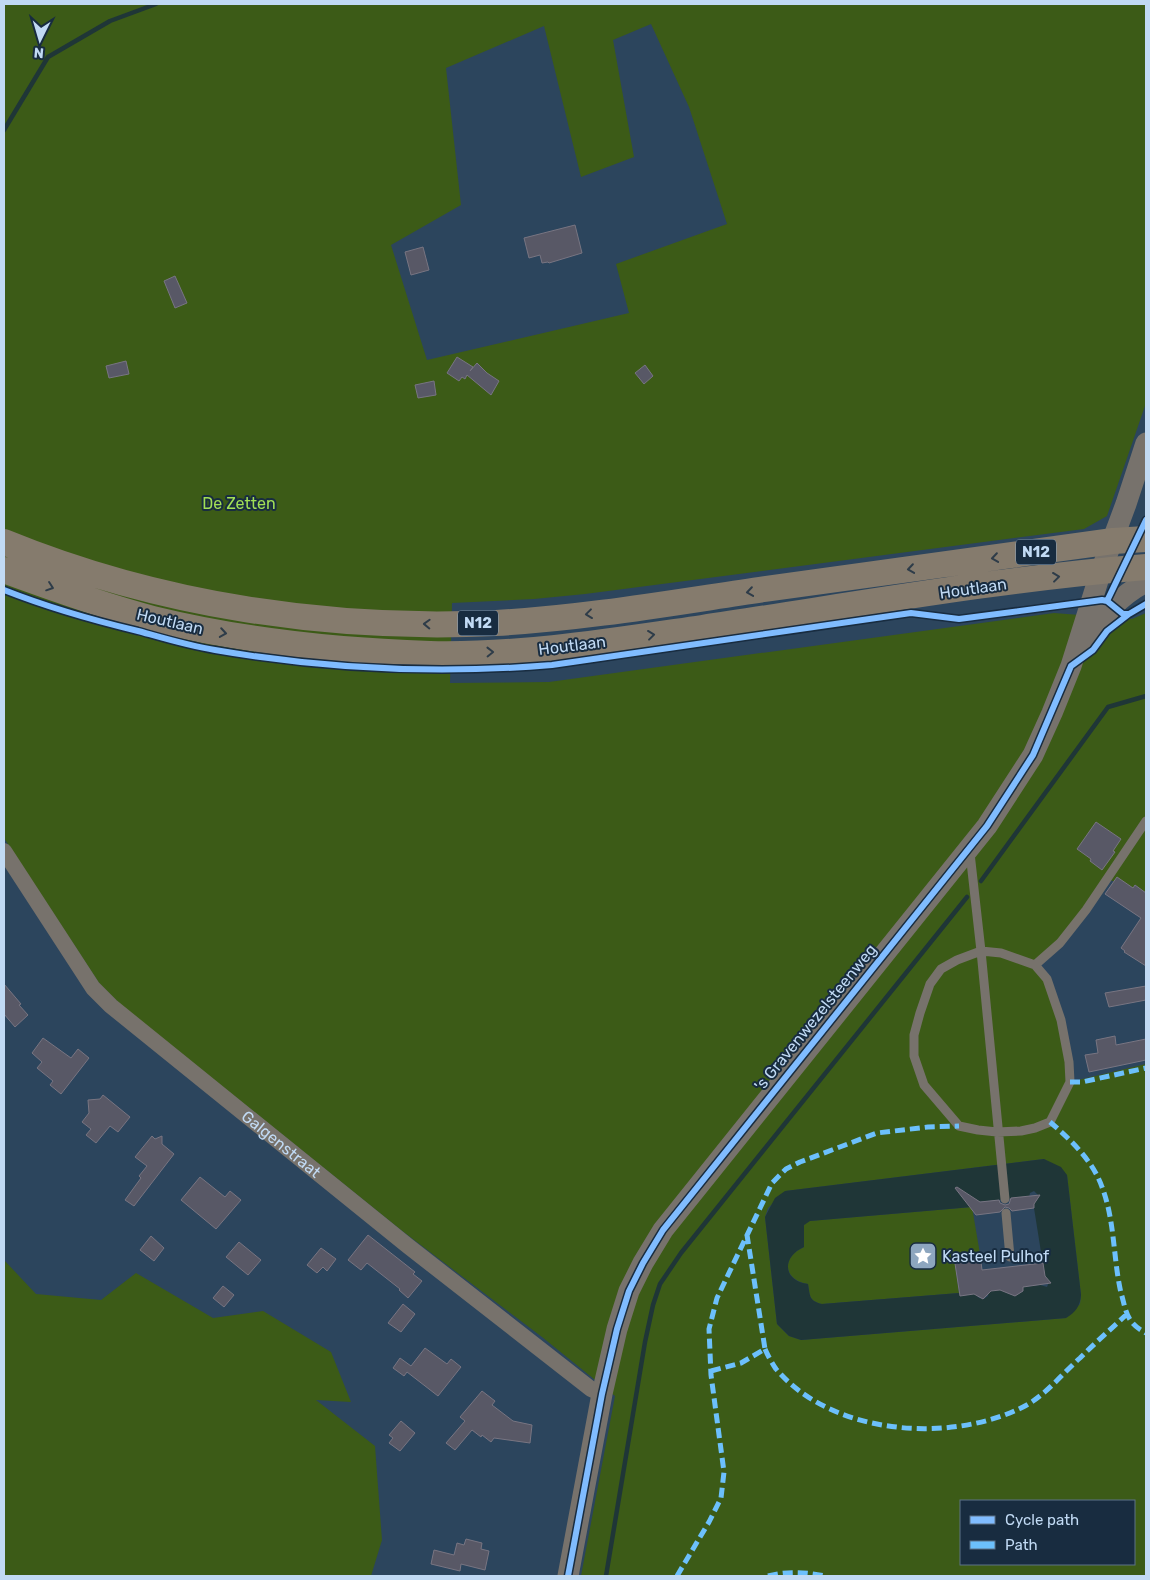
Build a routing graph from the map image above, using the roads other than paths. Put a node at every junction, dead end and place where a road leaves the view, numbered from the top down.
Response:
1 (1146, 442) edge
2 (1146, 539) edge
3 (1113, 541) junction
4 (4, 542) edge
5 (1146, 567) edge
6 (4, 570) edge
7 (1101, 571) junction
8 (1146, 582) edge
9 (1071, 666) junction
10 (1146, 821) edge
11 (969, 848) junction
12 (4, 851) edge
13 (981, 951) junction
14 (1035, 965) junction
15 (998, 1132) junction
16 (1004, 1199) dead end
17 (1006, 1213) dead end
18 (1010, 1257) dead end
19 (602, 1394) junction
20 (568, 1576) edge

1 - 3 street, 's Gravenwezelsteenweg
2 - 3 main road, Houtlaan / N12
3 -> 4 main road, Houtlaan / N12
3 - 7 street, 's Gravenwezelsteenweg
5 - 7 main road, Houtlaan / N12
6 -> 7 main road, Houtlaan / N12
7 - 9 street, 's Gravenwezelsteenweg
8 - 9 street, 's Gravenwezelsteenweg
9 - 11 street, 's Gravenwezelsteenweg
10 - 14 lane
11 - 13 lane
11 - 19 street, 's Gravenwezelsteenweg
12 - 19 street, Galgenstraat
13 - 14 lane
13 - 15 lane
13 - 15 lane
14 - 15 lane
15 - 16 lane
17 - 18 lane
19 - 20 street, 's Gravenwezelsteenweg

